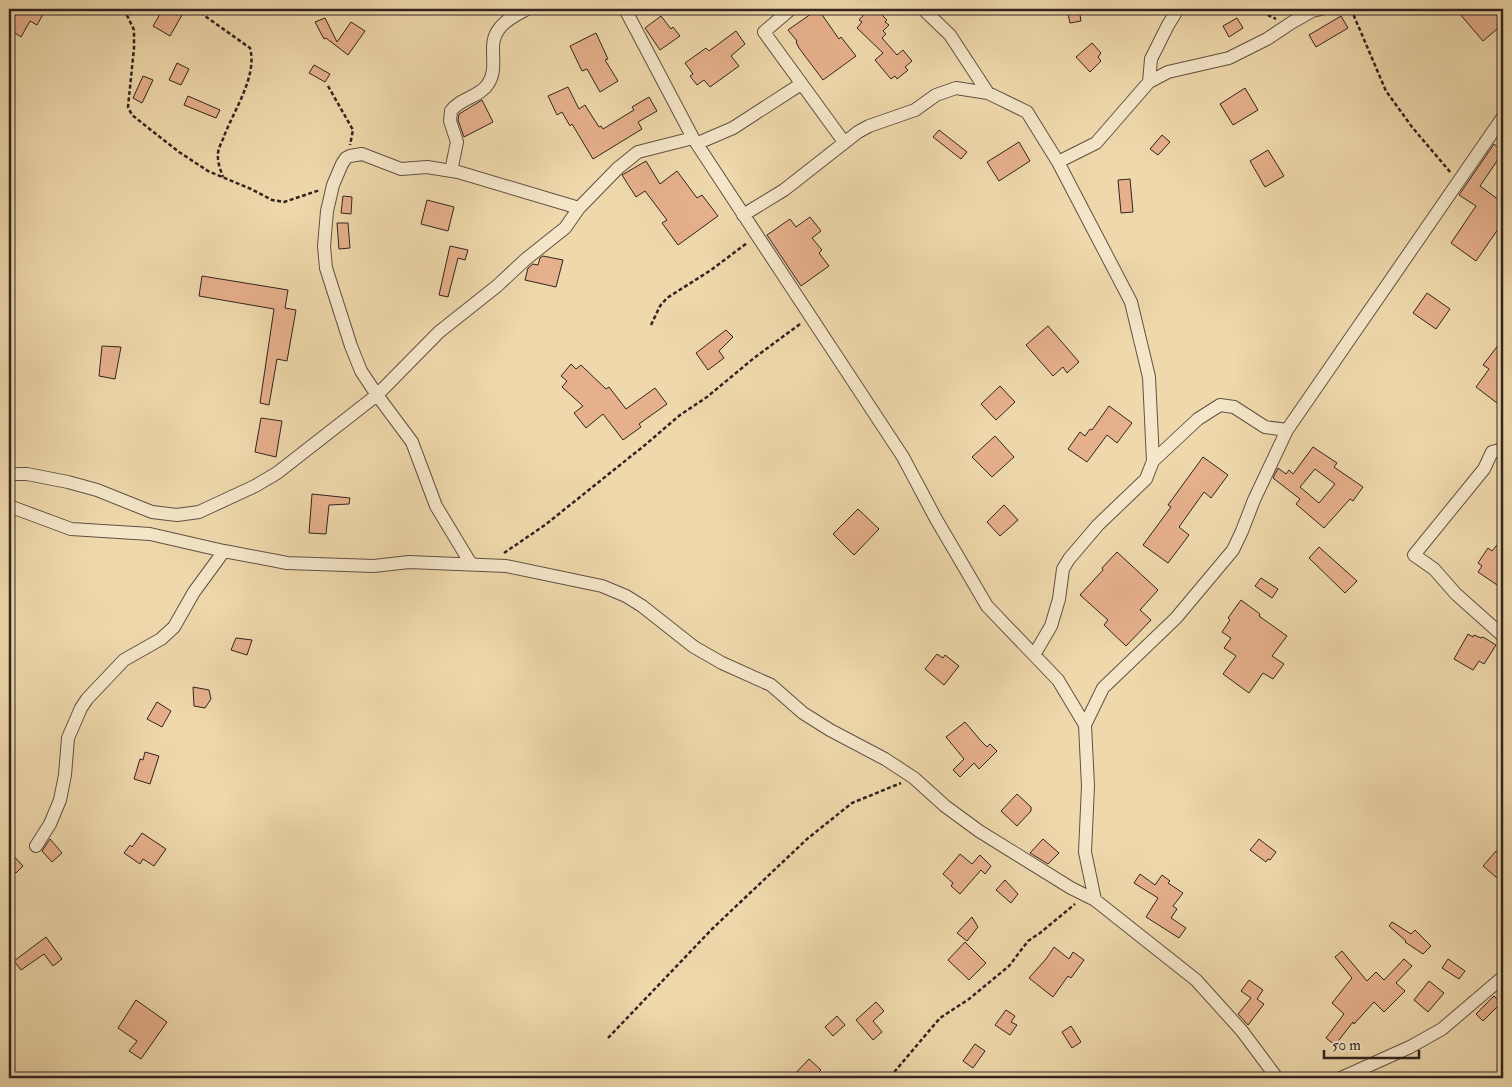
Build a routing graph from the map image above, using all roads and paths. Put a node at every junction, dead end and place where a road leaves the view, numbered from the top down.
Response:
1 (124, 9) edge
2 (196, 9) edge
3 (527, 9) edge
4 (625, 9) edge
5 (791, 9) edge
6 (923, 9) edge
7 (1178, 9) edge
8 (1256, 9) edge
9 (1322, 9) edge
10 (1351, 9) edge
11 (1289, 24) junction
12 (1149, 82) junction
13 (801, 84) junction
14 (328, 86) dead end
15 (988, 93) junction
16 (1503, 117) edge
17 (696, 140) junction
18 (844, 142) junction
19 (346, 158) junction
20 (1058, 162) junction
21 (452, 171) junction
22 (223, 177) junction
23 (1458, 182) junction
24 (333, 185) junction
25 (579, 208) junction
26 (743, 215) junction
27 (756, 236) junction
28 (810, 318) junction
29 (651, 326) dead end
30 (376, 395) junction
31 (1287, 430) junction
32 (1503, 449) edge
33 (1153, 461) junction
34 (9, 474) edge
35 (9, 506) edge
36 (224, 551) junction
37 (471, 564) junction
38 (488, 565) junction
39 (1503, 636) edge
40 (1034, 655) junction
41 (1085, 725) junction
42 (914, 778) junction
43 (36, 846) dead end
44 (1090, 897) junction
45 (1503, 977) edge
46 (608, 1038) dead end
47 (890, 1078) edge
48 (1277, 1078) edge
49 (1341, 1078) edge

1 - 22 path
2 - 22 path
3 - 21 street
4 - 17 street
5 - 13 street
6 - 15 street
7 - 12 street
8 - 11 path
9 - 11 street
10 - 23 path
11 - 12 street
12 - 20 street
13 - 17 street
13 - 18 street
14 - 19 path
15 - 18 street
15 - 20 street
16 - 23 street
17 - 25 street
17 - 26 street
18 - 26 street
19 - 21 street
19 - 24 street
20 - 33 street
21 - 25 street
22 - 24 path
23 - 31 street
24 - 30 street
25 - 30 street
26 - 27 street
27 - 28 street
27 - 29 path
28 - 38 path
28 - 40 street
30 - 34 street
30 - 37 street
31 - 33 street
31 - 41 street
32 - 39 street
33 - 40 street
35 - 36 street
36 - 37 street
36 - 43 street
37 - 38 street
38 - 42 street
40 - 41 street
41 - 44 street
42 - 44 street
42 - 46 path
44 - 47 path
44 - 48 street
45 - 49 street

